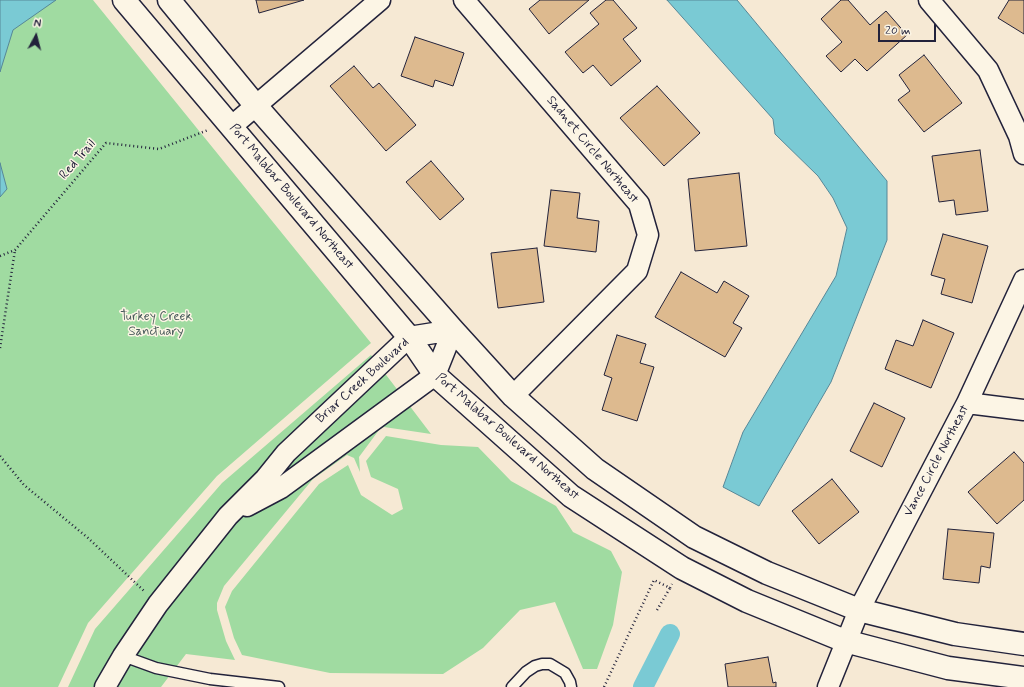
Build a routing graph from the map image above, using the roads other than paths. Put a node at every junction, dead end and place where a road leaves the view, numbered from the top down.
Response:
1 (169, 0) edge
2 (380, 0) edge
3 (464, 0) edge
4 (929, 0) edge
5 (126, 2) edge
6 (256, 106) junction
7 (228, 122) junction
8 (1024, 154) edge
9 (1024, 280) edge
10 (453, 330) junction
11 (409, 337) junction
12 (435, 375) junction
13 (513, 396) junction
14 (967, 403) junction
15 (1024, 410) edge
16 (228, 516) junction
17 (859, 610) junction
18 (845, 641) junction
19 (1024, 644) edge
20 (122, 656) junction
21 (1024, 678) edge
22 (105, 687) edge
23 (279, 687) edge
24 (512, 687) edge
25 (571, 687) edge
26 (828, 687) edge

1 - 6 street
2 - 6 street
3 - 13 street, Sadnet Circle Northeast
4 - 8 street
5 - 7 street, Port Malabar Boulevard Northeast
6 - 7 street
6 - 10 street
7 - 11 street, Port Malabar Boulevard Northeast
9 - 14 street, Vance Circle Northeast
10 - 11 street, Briar Creek Boulevard
10 - 12 street
10 - 13 street
11 - 12 street, Port Malabar Boulevard Northeast
11 - 16 street, Briar Creek Boulevard
12 - 16 street, Briar Creek Boulevard
12 - 18 street, Port Malabar Boulevard Northeast
13 - 17 street
14 - 15 street
14 - 17 street, Vance Circle Northeast
16 - 20 street, Briar Creek Boulevard
17 - 18 street, Vance Circle Northeast
17 - 19 street
18 - 21 street, Port Malabar Boulevard Northeast
18 - 26 street, Vance Circle Northeast
20 - 22 street, Briar Creek Boulevard
20 - 23 lane
24 - 25 lane

